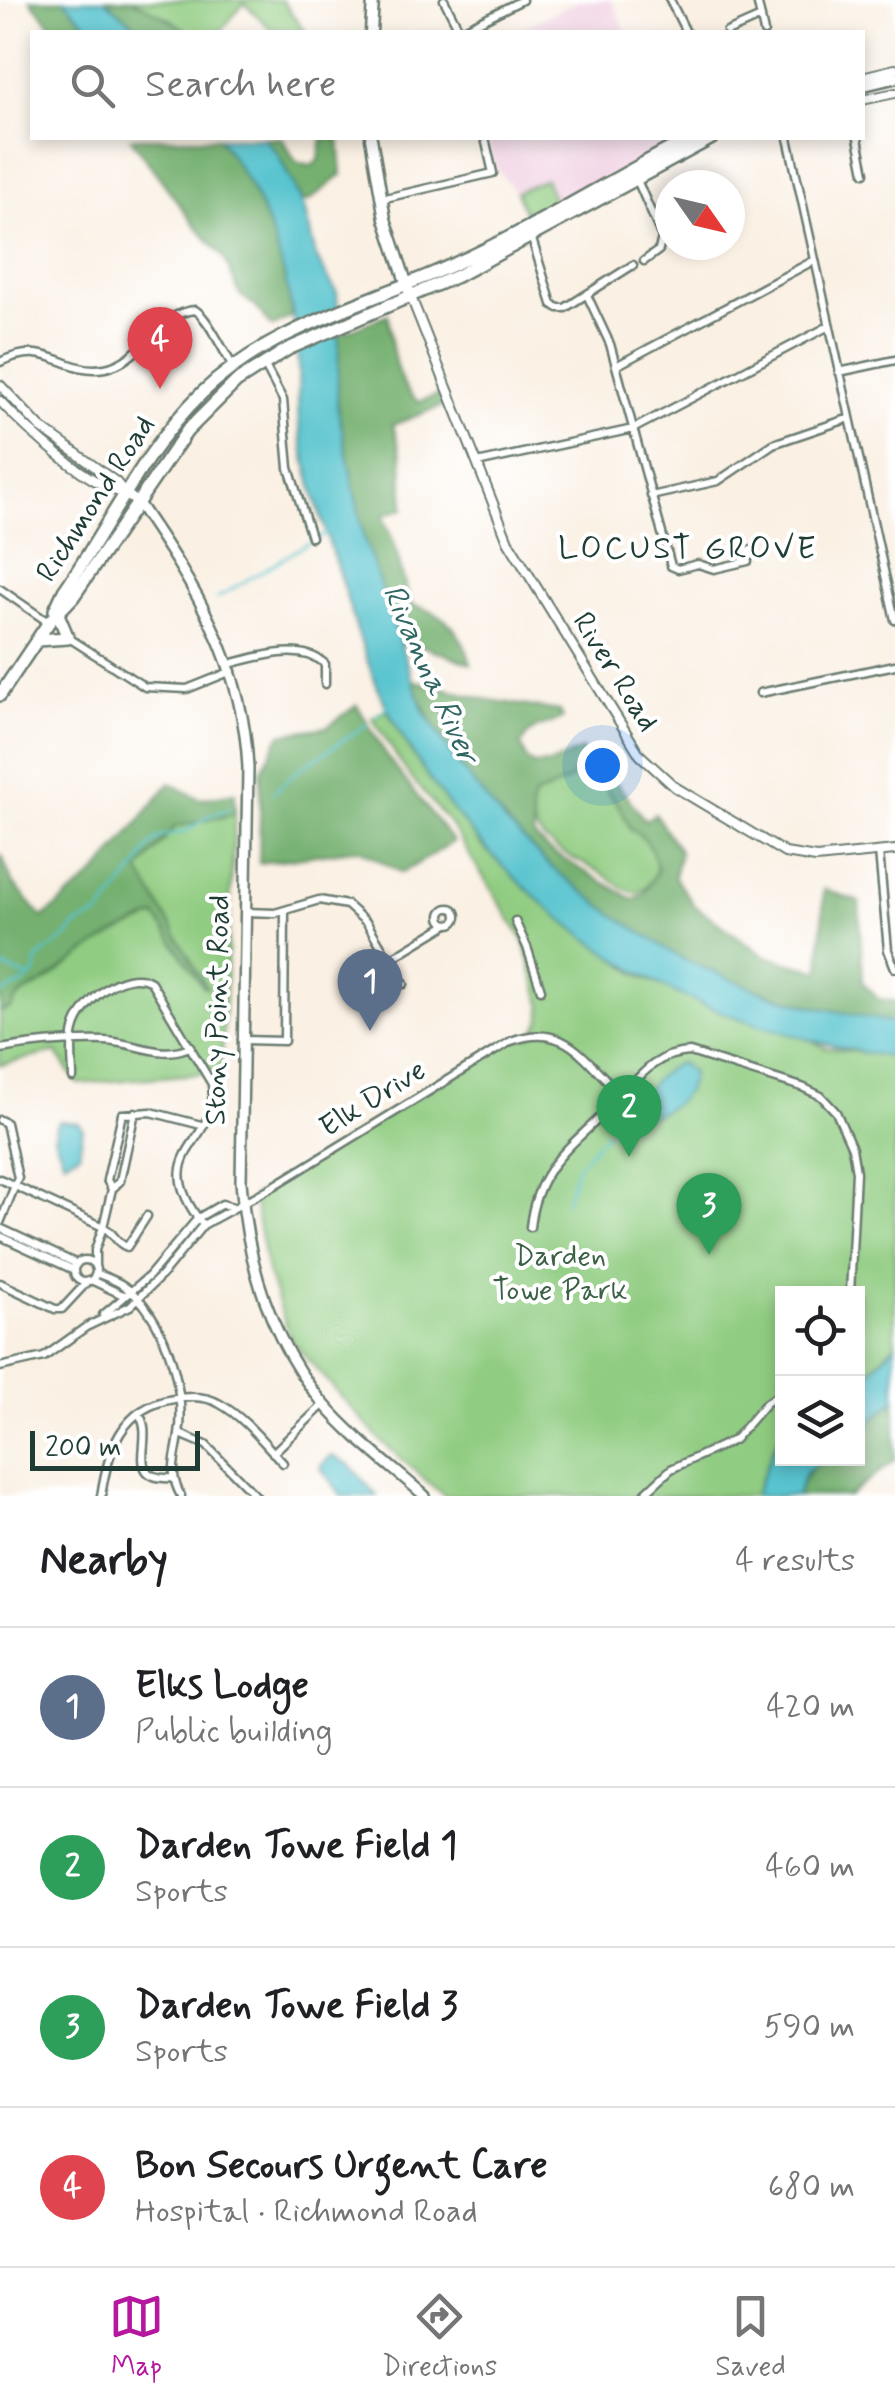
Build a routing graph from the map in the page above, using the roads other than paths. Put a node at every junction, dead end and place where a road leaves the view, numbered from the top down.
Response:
1 (372, 0) edge
2 (444, 0) edge
3 (522, 0) edge
4 (670, 0) edge
5 (757, 0) edge
6 (761, 17) junction
7 (371, 30) edge
8 (458, 30) edge
9 (463, 30) edge
10 (685, 30) edge
11 (732, 30) edge
12 (764, 30) edge
13 (895, 69) edge
14 (865, 75) edge
15 (895, 77) edge
16 (865, 84) edge
17 (895, 85) edge
18 (865, 92) edge
19 (895, 93) edge
20 (865, 99) edge
21 (370, 140) edge
22 (485, 140) edge
23 (687, 140) edge
24 (707, 140) edge
25 (788, 140) edge
26 (858, 140) edge
27 (865, 173) dead end
28 (634, 174) junction
29 (380, 200) junction
30 (530, 231) junction
31 (816, 260) junction
32 (644, 261) dead end
33 (634, 265) dead end
34 (407, 284) junction
35 (587, 295) junction
36 (411, 297) junction
37 (830, 326) junction
38 (895, 360) edge
39 (0, 362) edge
40 (264, 362) junction
41 (616, 366) junction
42 (234, 367) junction
43 (839, 372) junction
44 (0, 385) edge
45 (0, 401) edge
46 (850, 418) junction
47 (633, 430) junction
48 (476, 463) junction
49 (126, 494) junction
50 (651, 496) junction
51 (138, 504) junction
52 (311, 536) dead end
53 (748, 550) dead end
54 (0, 589) edge
55 (54, 618) junction
56 (895, 620) edge
57 (68, 638) junction
58 (37, 640) junction
59 (895, 665) edge
60 (230, 668) junction
61 (325, 684) dead end
62 (760, 693) dead end
63 (0, 695) edge
64 (895, 850) edge
65 (879, 852) junction
66 (285, 911) junction
67 (244, 912) junction
68 (515, 921) dead end
69 (448, 924) dead end
70 (390, 960) junction
71 (895, 968) edge
72 (404, 984) dead end
73 (540, 990) dead end
74 (242, 1040) junction
75 (73, 1042) junction
76 (191, 1046) junction
77 (0, 1049) edge
78 (73, 1078) dead end
79 (622, 1095) junction
80 (134, 1112) junction
81 (0, 1120) edge
82 (202, 1125) junction
83 (0, 1179) edge
84 (16, 1186) junction
85 (112, 1189) junction
86 (238, 1204) junction
87 (147, 1216) dead end
88 (200, 1222) junction
89 (0, 1226) edge
90 (103, 1227) junction
91 (530, 1227) dead end
92 (0, 1236) edge
93 (95, 1250) junction
94 (77, 1268) junction
95 (92, 1275) junction
96 (0, 1283) edge
97 (850, 1286) edge
98 (75, 1293) junction
99 (134, 1297) junction
100 (0, 1367) edge
101 (775, 1397) edge
102 (178, 1398) junction
103 (324, 1404) junction
104 (138, 1413) junction
105 (180, 1434) junction
106 (273, 1453) junction
107 (283, 1464) dead end
108 (173, 1478) junction
109 (101, 1496) edge
110 (181, 1496) edge
111 (256, 1496) edge
112 (425, 1496) edge
113 (642, 1496) edge

1 - 7 main road
2 - 8 street
3 - 9 street
4 - 10 street
5 - 6 street
6 - 11 street
6 - 12 street
13 - 14 street
15 - 16 highway
17 - 18 highway
19 - 20 street
21 - 29 main road
22 - 29 street
23 - 28 highway
24 - 28 highway
25 - 31 street
26 - 27 street
28 - 30 highway
28 - 32 street
29 - 34 main road
30 - 34 highway, Richmond Road
30 - 35 street
30 - 36 highway, Richmond Road
31 - 37 street
31 - 41 street
33 - 35 street
34 - 36 main road
34 - 42 highway, Richmond Road
35 - 41 street
36 - 40 highway, Richmond Road
36 - 48 street, River Road
37 - 43 street
37 - 47 street
38 - 43 street
39 - 42 street
40 - 51 highway, Richmond Road
40 - 52 street
41 - 47 street
42 - 49 highway, Richmond Road
43 - 46 street
44 - 49 street
45 - 49 street
46 - 50 street
46 - 56 street
47 - 48 street
47 - 50 street
48 - 65 street, River Road
49 - 51 main road, Stony Point Road
49 - 55 highway, Richmond Road
50 - 53 street
51 - 55 highway, Richmond Road
51 - 60 main road, Stony Point Road
54 - 55 street
55 - 57 highway
55 - 58 highway, Richmond Road
57 - 58 highway
57 - 60 street
58 - 63 highway, Richmond Road
59 - 62 street
60 - 61 street
60 - 67 main road, Stony Point Road
64 - 65 street, River Road
65 - 71 street
66 - 67 street
66 - 70 street
66 - 74 street
67 - 74 main road, Stony Point Road
68 - 73 street
69 - 70 street
70 - 72 street
74 - 86 main road, Stony Point Road
75 - 76 street
75 - 76 street
75 - 77 street
75 - 78 street
76 - 82 street
79 - 86 street, Elk Drive
79 - 91 street
79 - 97 street
80 - 82 street
80 - 85 street
80 - 85 street
81 - 84 street
82 - 88 street
83 - 84 street
84 - 89 street
84 - 90 street
85 - 90 street
86 - 88 street, Elk Drive
86 - 103 main road, Stony Point Road
87 - 90 street
88 - 99 street, Elk Drive
89 - 94 street
90 - 93 street
92 - 94 street
93 - 94 street
93 - 95 street
94 - 95 street
94 - 95 street
94 - 98 street
95 - 98 street
95 - 99 street
96 - 98 street
99 - 100 street, Elk Drive
99 - 102 street
101 - 113 street
102 - 104 street
102 - 105 street
102 - 106 street
103 - 106 street
103 - 112 main road, Stony Point Road
104 - 108 street
104 - 109 street
105 - 108 street
105 - 111 street
106 - 107 street
108 - 110 street

